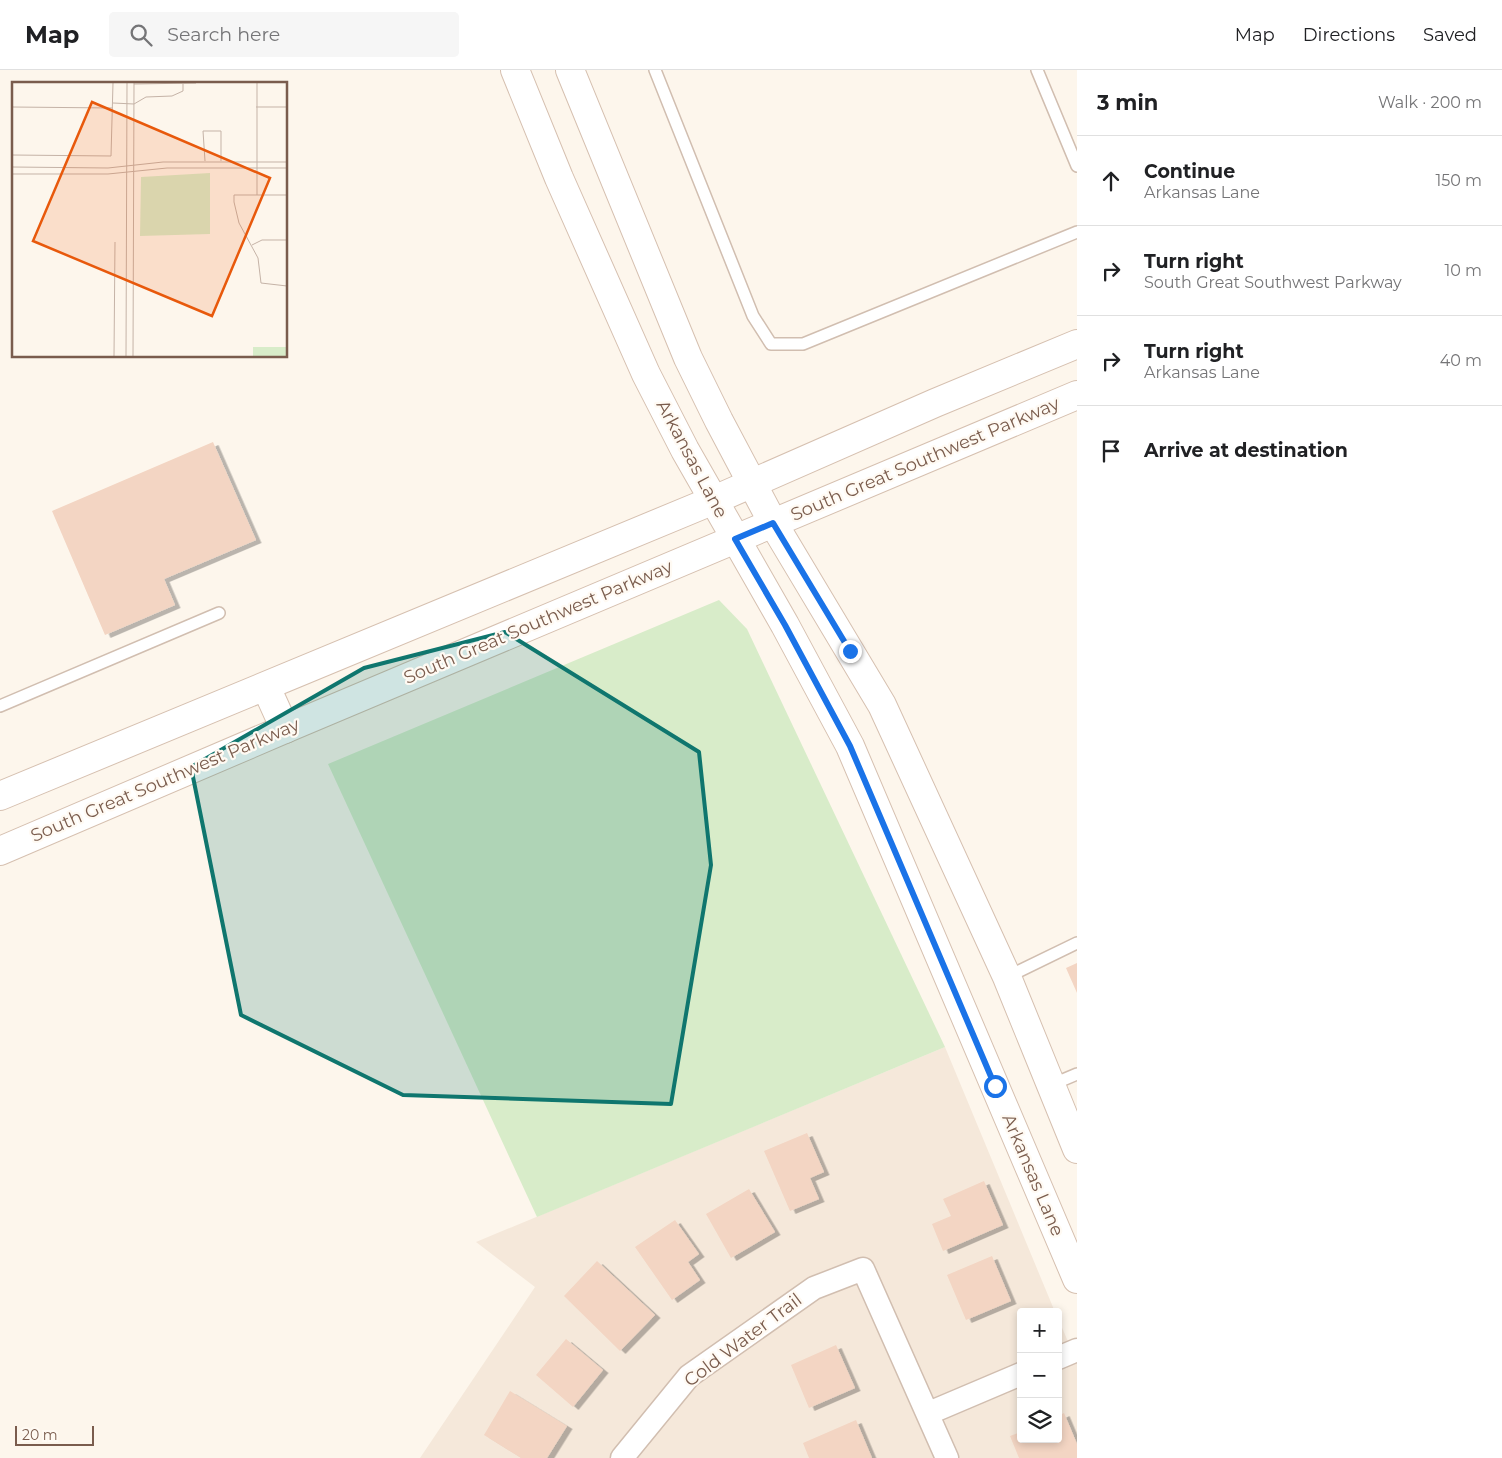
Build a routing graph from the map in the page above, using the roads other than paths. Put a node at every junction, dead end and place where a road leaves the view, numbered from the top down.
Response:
1 (515, 70) edge
2 (570, 70) edge
3 (655, 70) edge
4 (1037, 70) edge
5 (1077, 166) edge
6 (1077, 232) edge
7 (1077, 344) edge
8 (1077, 395) edge
9 (752, 484) junction
10 (714, 500) junction
11 (773, 523) junction
12 (735, 539) junction
13 (219, 613) dead end
14 (266, 687) junction
15 (0, 706) edge
16 (285, 729) junction
17 (0, 796) edge
18 (0, 852) edge
19 (1077, 943) edge
20 (1007, 977) junction
21 (1077, 1074) edge
22 (1051, 1085) junction
23 (1077, 1149) edge
24 (1077, 1279) edge
25 (1077, 1350) edge
26 (1062, 1356) edge
27 (1017, 1376) edge
28 (928, 1414) junction
29 (622, 1458) edge
30 (947, 1458) edge

1 - 10 main road, Arkansas Lane
2 - 9 main road
3 - 6 lane
4 - 5 lane
7 - 9 main road
8 - 11 main road, South Great Southwest Parkway
9 - 10 main road
9 - 11 main road
10 - 12 main road, Arkansas Lane
10 - 14 main road
11 - 12 main road, South Great Southwest Parkway
11 - 20 main road
12 - 16 main road, South Great Southwest Parkway
12 - 24 main road, Arkansas Lane
13 - 15 lane
14 - 16 main road
14 - 17 main road
16 - 18 main road, South Great Southwest Parkway
19 - 20 lane
20 - 22 main road
21 - 22 lane
22 - 23 main road
25 - 26 street
27 - 28 street
28 - 29 street, Cold Water Trail
28 - 30 street

